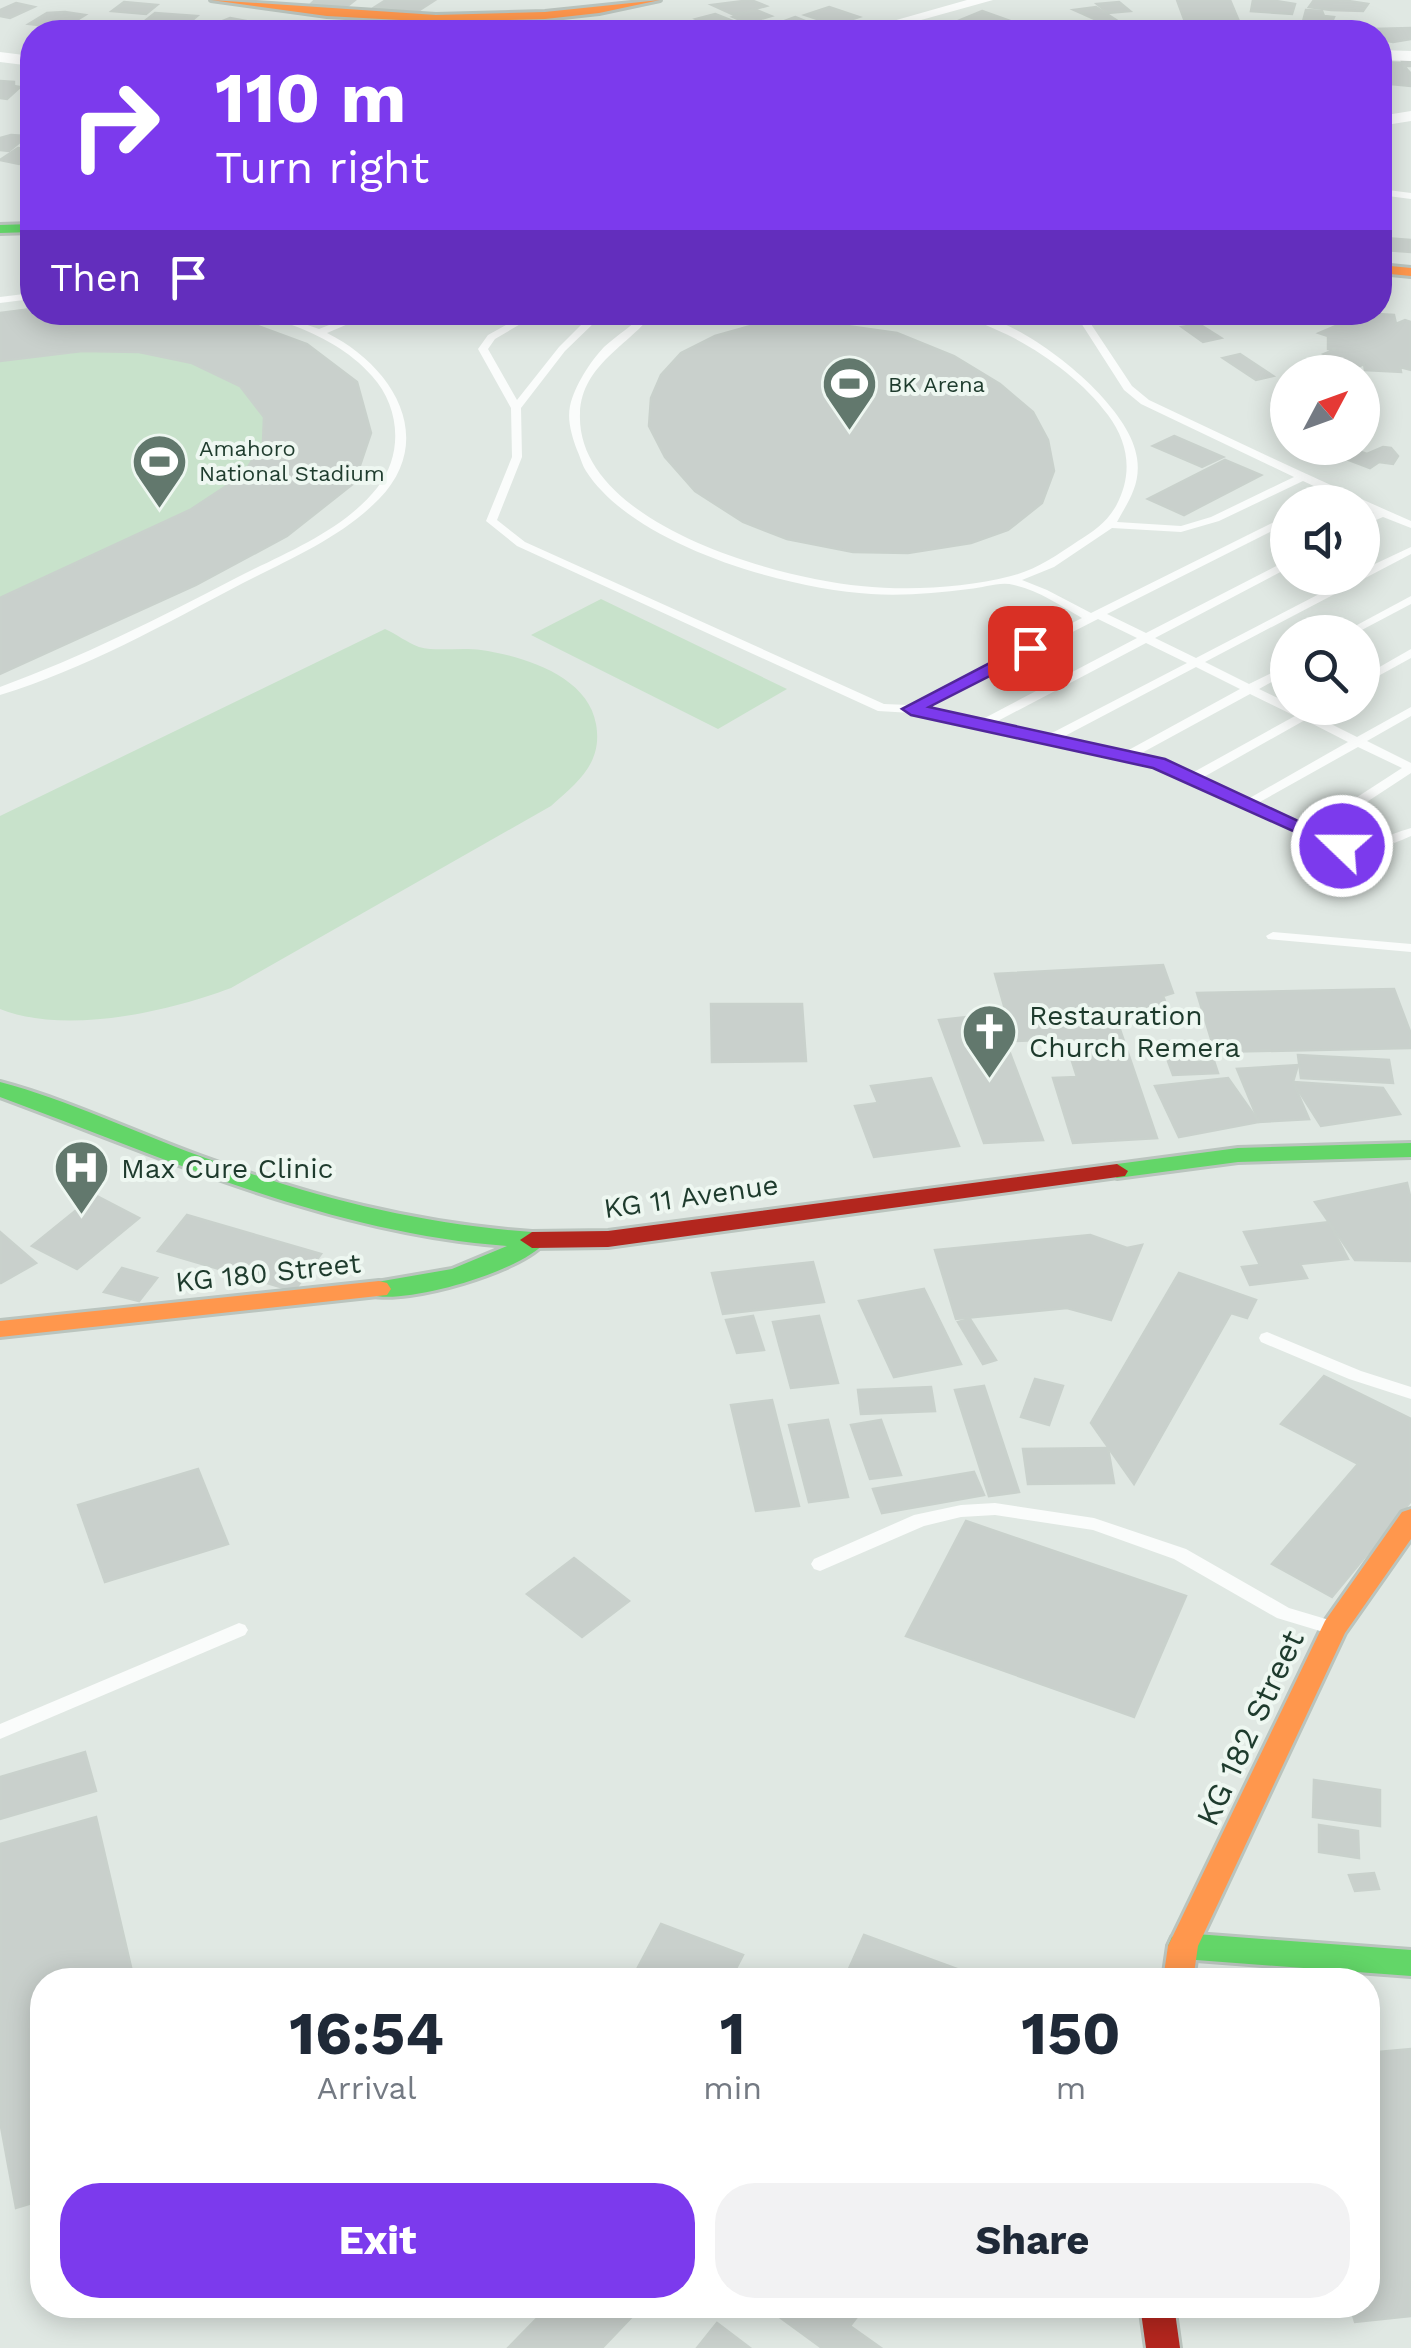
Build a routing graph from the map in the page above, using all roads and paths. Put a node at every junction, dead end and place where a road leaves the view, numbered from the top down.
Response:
1 (217, 0) edge
2 (654, 0) edge
3 (985, 0) edge
4 (391, 20) edge
5 (519, 20) edge
6 (908, 20) edge
7 (298, 325) edge
8 (338, 325) edge
9 (513, 325) edge
10 (587, 325) edge
11 (635, 325) edge
12 (994, 325) edge
13 (1087, 325) edge
14 (320, 332) junction
15 (516, 408) junction
16 (1303, 477) junction
17 (1322, 485) edge
18 (1380, 510) edge
19 (1385, 512) junction
20 (1380, 515) edge
21 (1110, 525) junction
22 (1411, 525) edge
23 (1270, 527) edge
24 (1411, 550) edge
25 (1380, 566) edge
26 (1270, 572) edge
27 (1012, 580) junction
28 (1324, 595) edge
29 (1411, 599) edge
30 (1093, 616) junction
31 (1380, 616) edge
32 (1145, 638) junction
33 (1411, 653) edge
34 (1195, 662) junction
35 (1380, 671) edge
36 (1270, 678) edge
37 (1250, 689) junction
38 (0, 692) edge
39 (1270, 699) edge
40 (911, 709) junction
41 (1411, 712) edge
42 (982, 724) junction
43 (1288, 725) edge
44 (1322, 725) edge
45 (1050, 738) junction
46 (1359, 743) junction
47 (1128, 755) junction
48 (1411, 768) edge
49 (1191, 778) junction
50 (1246, 806) junction
51 (1411, 832) edge
52 (1310, 833) junction
53 (1273, 936) dead end
54 (1411, 948) edge
55 (0, 1088) edge
56 (1386, 1149) junction
57 (1411, 1150) edge
58 (1411, 1158) edge
59 (534, 1242) junction
60 (0, 1330) edge
61 (1267, 1338) dead end
62 (1411, 1393) edge
63 (1411, 1519) edge
64 (820, 1564) dead end
65 (1334, 1628) junction
66 (238, 1630) dead end
67 (0, 1732) edge
68 (1183, 1946) junction
69 (1411, 1963) edge
70 (1180, 1968) edge
71 (1159, 2318) edge
72 (1163, 2348) edge

1 - 4 street
2 - 5 street
3 - 6 street
7 - 14 lane
8 - 14 lane
9 - 15 lane
10 - 15 lane
11 - 27 lane
12 - 21 lane
13 - 16 lane
14 - 38 lane
15 - 40 lane
16 - 17 lane
16 - 21 lane
18 - 19 lane
19 - 20 lane
19 - 22 lane
21 - 27 lane
23 - 30 lane
24 - 25 lane
26 - 32 lane
27 - 30 lane
28 - 34 lane
29 - 31 lane
30 - 32 lane
30 - 40 lane
32 - 34 lane
32 - 42 lane
33 - 35 lane
34 - 37 lane
34 - 45 lane
36 - 37 lane
37 - 39 lane
37 - 47 lane
40 - 42 lane
41 - 46 lane
42 - 45 lane
43 - 49 lane
44 - 46 lane
45 - 47 lane
46 - 48 lane
46 - 50 lane
47 - 49 lane
48 - 52 lane
49 - 50 lane
50 - 52 lane
51 - 52 lane
53 - 54 lane
55 - 59 street, KG 11 Avenue
56 - 57 street, KG 11 Avenue
56 - 58 lane
56 - 59 street, KG 11 Avenue
59 - 60 street, KG 180 Street
61 - 62 lane
63 - 65 street, KG 182 Street
64 - 65 lane
65 - 68 street, KG 182 Street
66 - 67 lane
68 - 69 street
68 - 70 street, KG 182 Street
71 - 72 street

